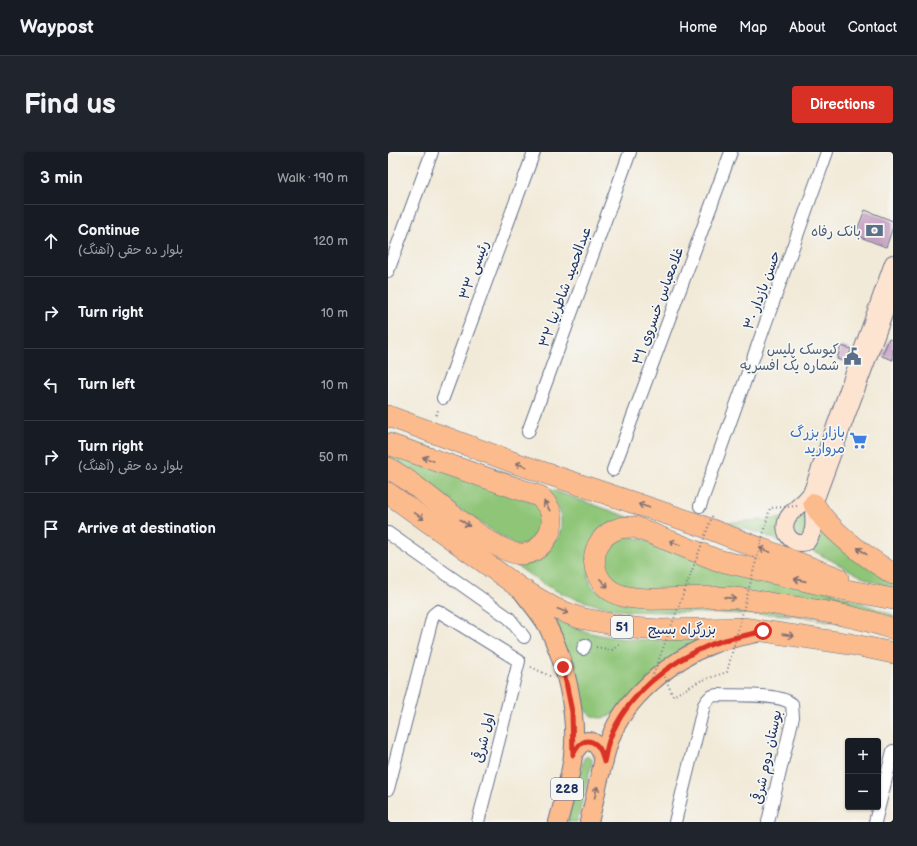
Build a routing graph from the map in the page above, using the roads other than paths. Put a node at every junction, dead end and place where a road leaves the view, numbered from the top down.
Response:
1 (432, 152) edge
2 (534, 152) edge
3 (630, 152) edge
4 (731, 152) edge
5 (827, 152) edge
6 (893, 263) edge
7 (388, 271) edge
8 (893, 290) edge
9 (443, 398) dead end
10 (388, 416) edge
11 (528, 432) dead end
12 (388, 444) edge
13 (388, 468) edge
14 (613, 470) dead end
15 (388, 493) edge
16 (808, 500) junction
17 (700, 506) dead end
18 (388, 533) edge
19 (893, 574) edge
20 (520, 588) junction
21 (893, 599) edge
22 (893, 629) edge
23 (763, 631) junction
24 (524, 637) dead end
25 (870, 648) junction
26 (893, 653) edge
27 (893, 663) edge
28 (893, 751) edge
29 (573, 755) junction
30 (604, 762) junction
31 (388, 789) edge
32 (478, 822) edge
33 (558, 822) edge
34 (589, 822) edge
35 (675, 822) edge
36 (768, 822) edge
37 (875, 822) edge

1 - 7 street
2 - 9 street, رئیسی ۳۳
3 - 11 street, عبدالحمید شاطرنیا ۳۲
4 - 14 street, غلامعباس خسروی ۳۱
5 - 17 street, حسن بازدار ۳۰
6 - 16 main road
8 - 16 main road
21 -> 10 highway
13 -> 12 highway
15 -> 20 highway, بزرگراه بسیج / 51
19 -> 16 highway
18 - 24 street
20 -> 23 highway, بزرگراه بسیج / 51
20 - 29 main road, 228
21 -> 22 highway
23 -> 25 highway, بزرگراه بسیج / 51
23 - 30 main road, 228
25 - 26 highway, بزرگراه بسیج / 51
25 - 27 main road
28 - 37 street
29 - 30 main road
29 - 33 main road, 228
34 -> 30 main road, 228
31 - 32 street, اول شرقی
35 - 36 street, بوستان دوم شرقی

